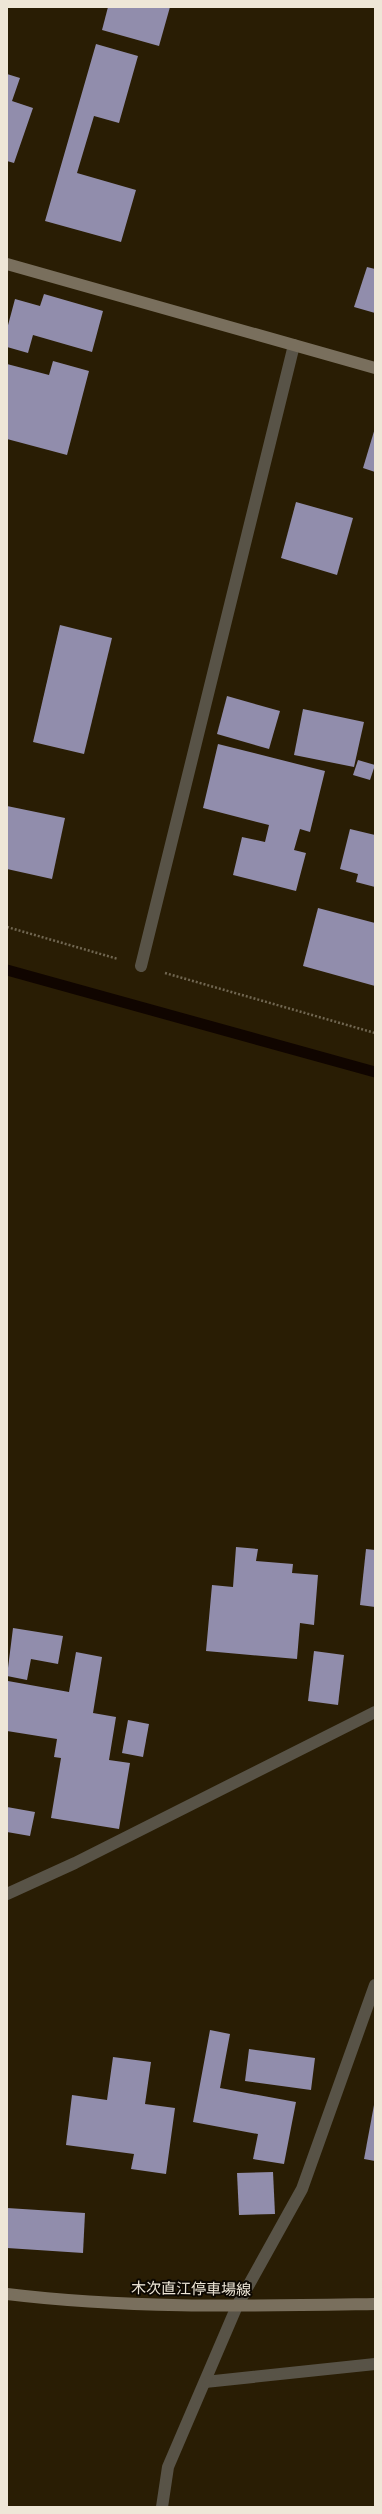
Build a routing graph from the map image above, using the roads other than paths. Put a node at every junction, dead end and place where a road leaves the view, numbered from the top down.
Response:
1 (7, 264) edge
2 (294, 345) junction
3 (375, 368) edge
4 (141, 966) road end
5 (375, 1712) edge
6 (7, 1894) edge
7 (375, 1985) edge
8 (7, 2294) edge
9 (375, 2304) edge
10 (237, 2306) junction
11 (375, 2364) edge
12 (205, 2382) junction
13 (162, 2507) edge

1 - 2 street
2 - 3 street
2 - 4 street
5 - 6 street
7 - 10 street
8 - 10 street, 木次直江停車場線
9 - 10 street, 木次直江停車場線
10 - 12 street
11 - 12 street
12 - 13 street

